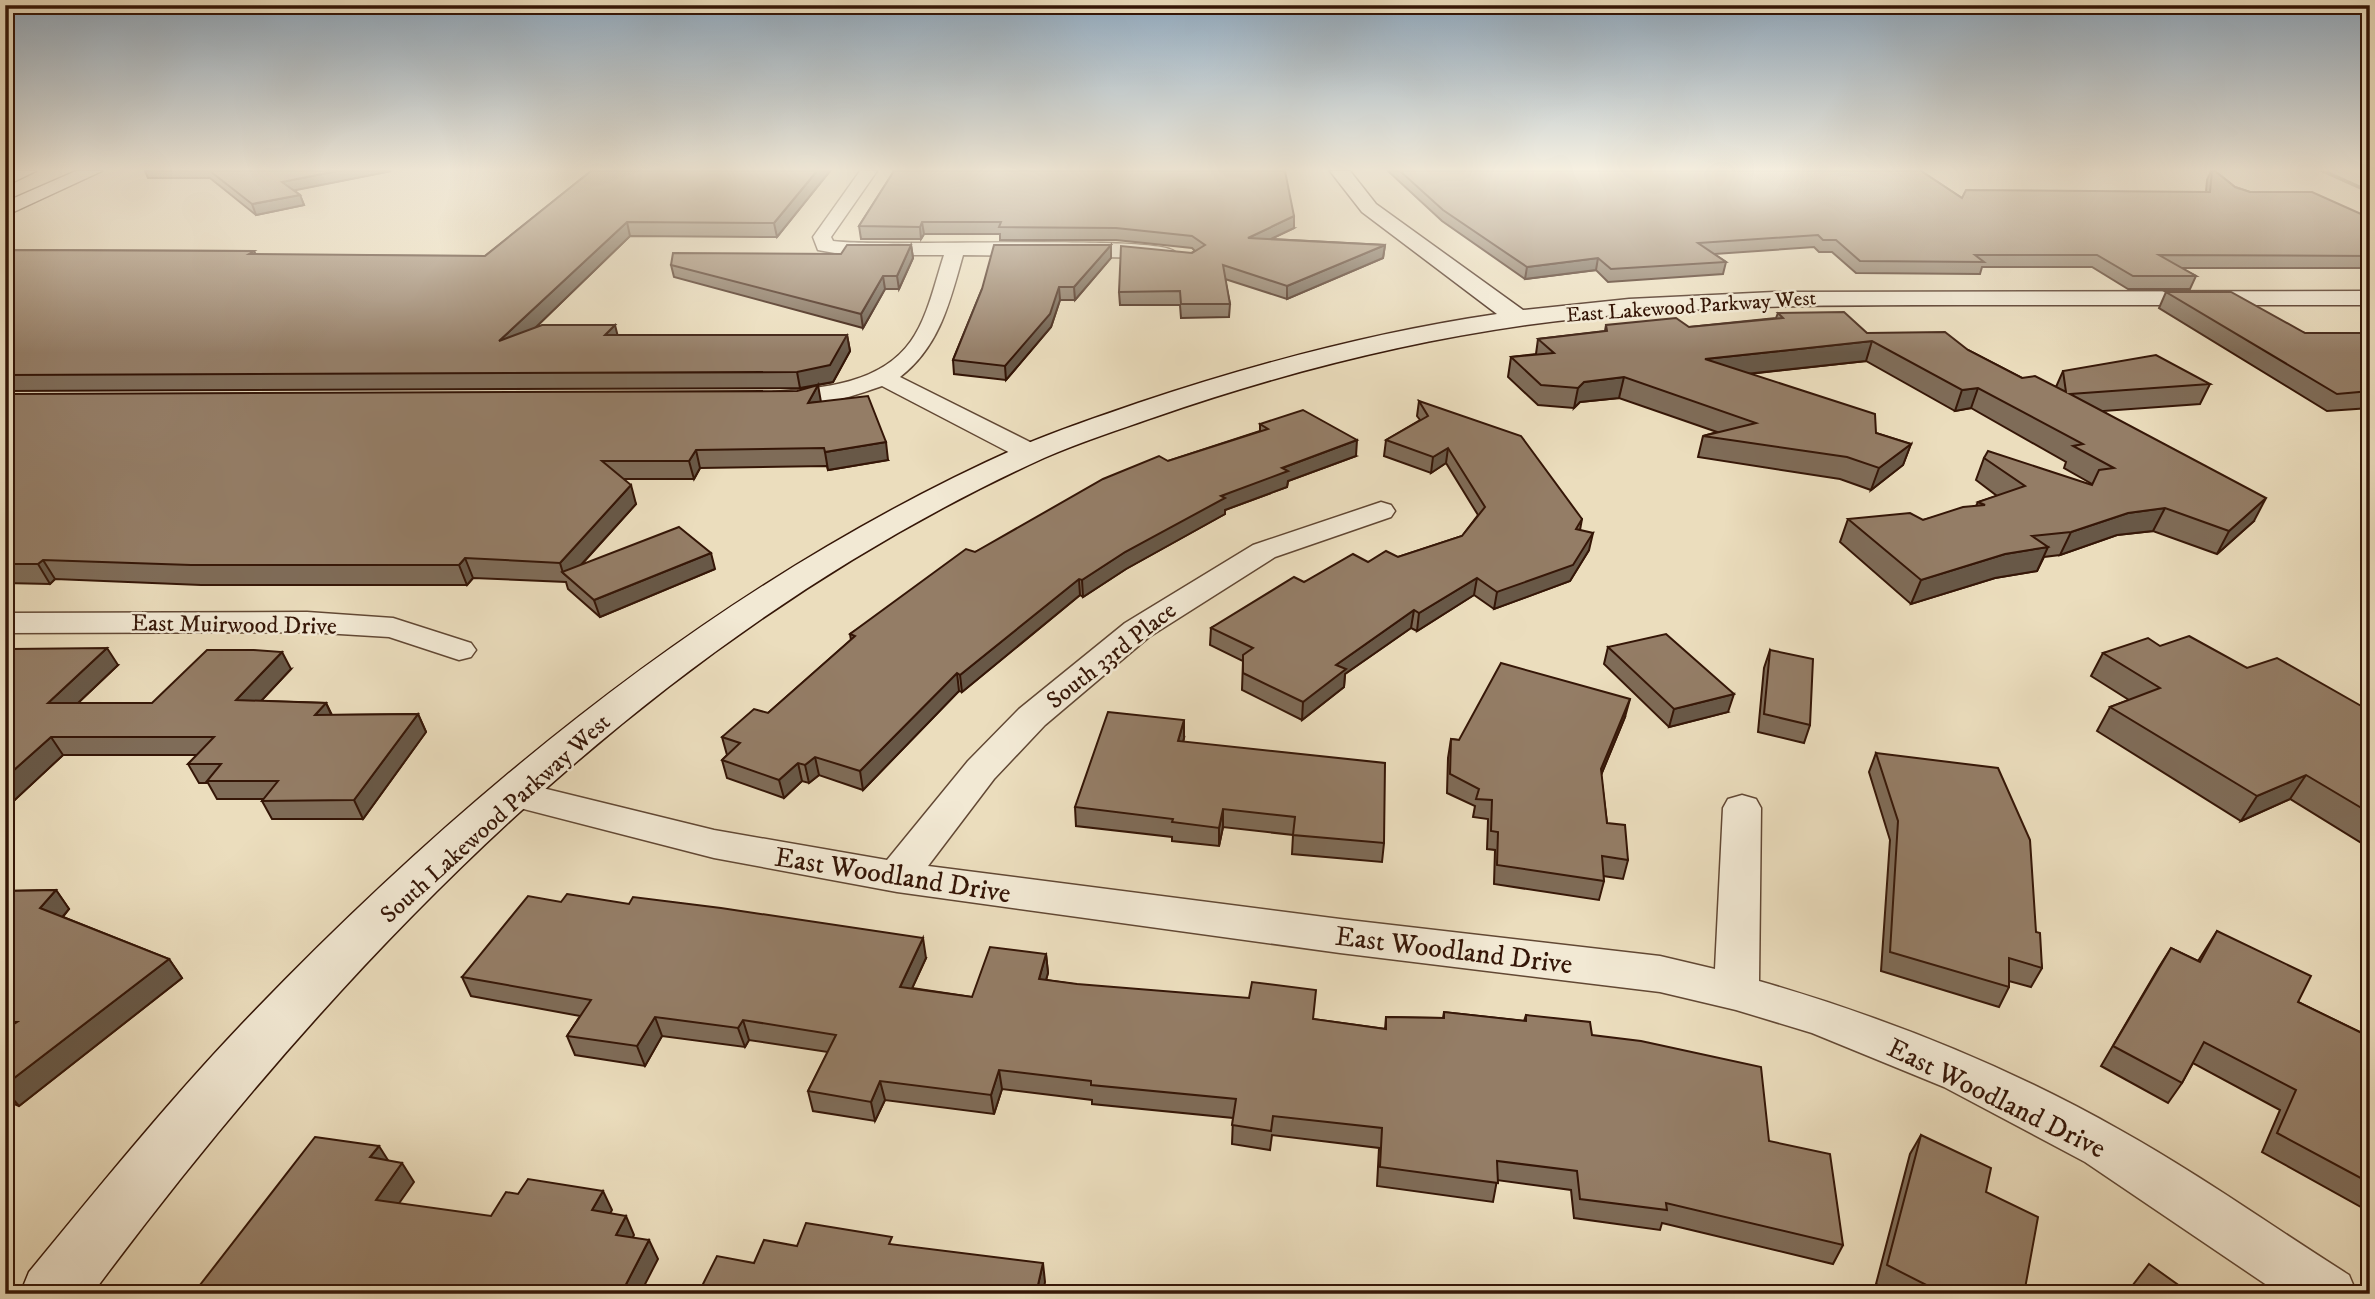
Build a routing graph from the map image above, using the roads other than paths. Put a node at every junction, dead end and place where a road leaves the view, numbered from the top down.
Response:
1 (826, 232) edge
2 (1401, 232) edge
3 (954, 249) junction
4 (1181, 256) edge
5 (2370, 298) edge
6 (1519, 319) junction
7 (882, 377) junction
8 (748, 400) edge
9 (1031, 453) junction
10 (1381, 511) dead end
11 (5, 623) edge
12 (459, 650) dead end
13 (514, 794) junction
14 (1742, 808) dead end
15 (897, 877) junction
16 (1737, 992) junction
17 (52, 1294) edge
18 (2329, 1294) edge

1 - 3 street
2 - 6 street
3 - 4 street
3 - 7 street
5 - 6 street, East Lakewood Parkway West
6 - 9 street, East Lakewood Parkway West
7 - 8 street
7 - 9 street
9 - 13 street, South Lakewood Parkway West
10 - 15 street, South 33rd Place
11 - 12 street, East Muirwood Drive
13 - 15 street, East Woodland Drive
13 - 17 street, South Lakewood Parkway West
14 - 16 street
15 - 16 street, East Woodland Drive
16 - 18 street, East Woodland Drive

